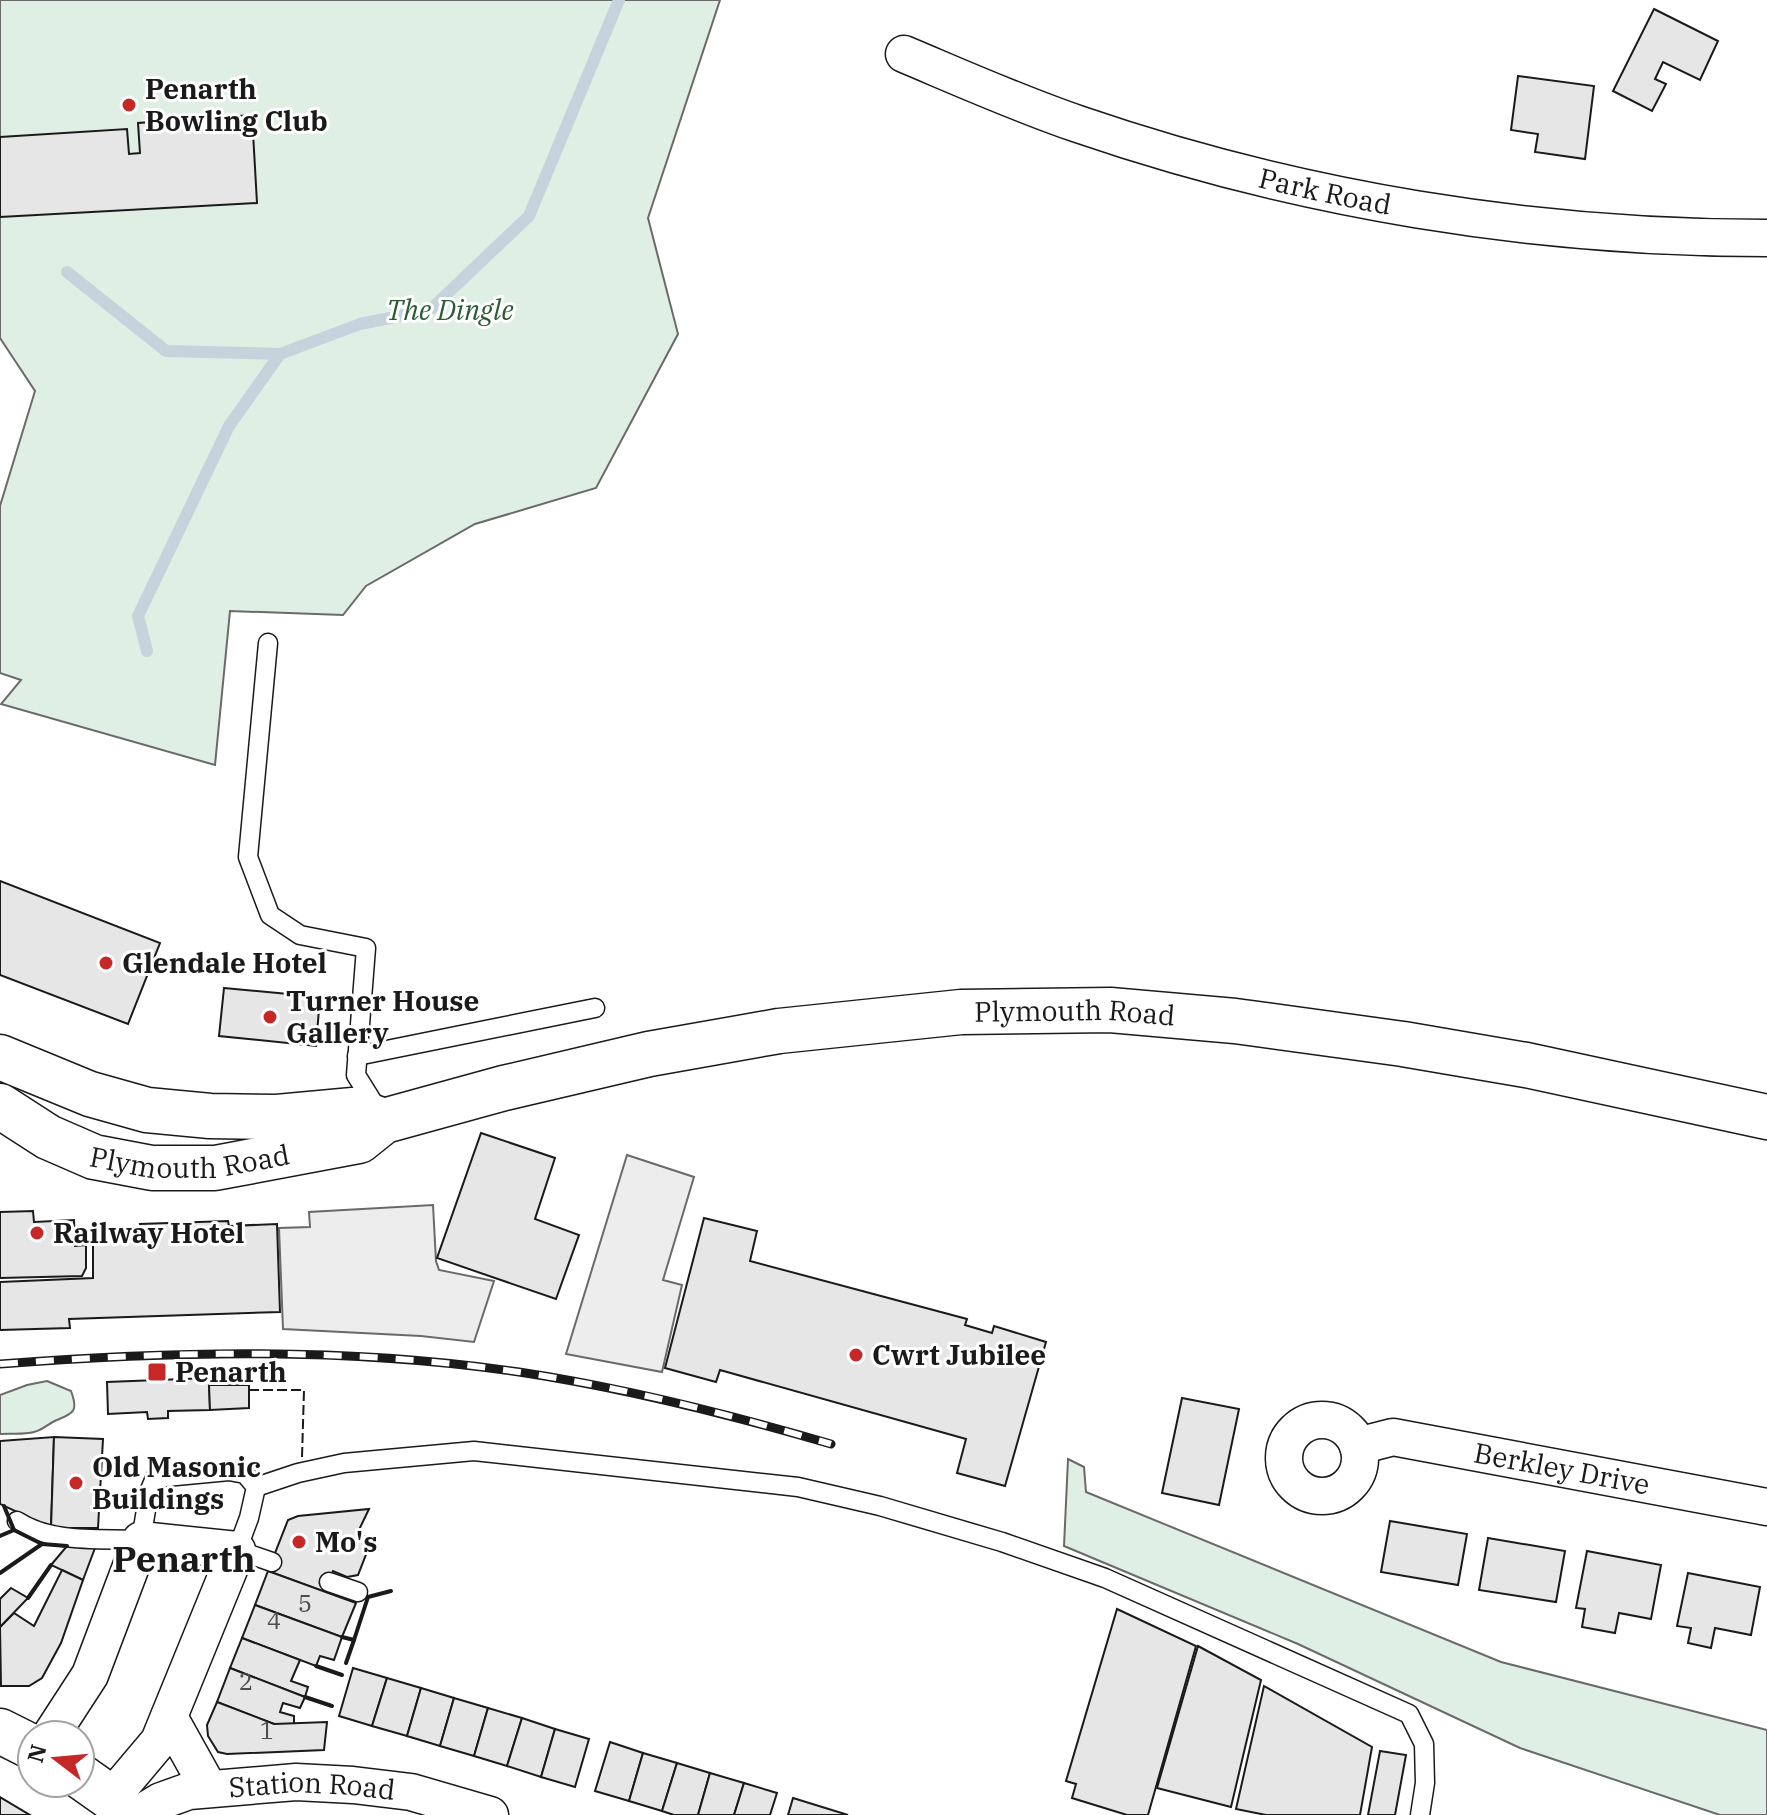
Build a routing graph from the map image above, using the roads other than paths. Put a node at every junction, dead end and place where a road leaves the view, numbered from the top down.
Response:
1 (904, 54) dead end
2 (1767, 238) edge
3 (268, 643) dead end
4 (595, 1008) dead end
5 (357, 1056) junction
6 (0, 1057) edge
7 (0, 1106) edge
8 (1767, 1117) edge
9 (384, 1121) junction
10 (1358, 1446) dead end
11 (256, 1487) junction
12 (1767, 1507) edge
13 (17, 1521) dead end
14 (141, 1540) junction
15 (237, 1550) junction
16 (272, 1562) dead end
17 (329, 1582) dead end
18 (358, 1592) dead end
19 (169, 1717) junction
20 (61, 1719) edge
21 (208, 1787) junction
22 (115, 1801) edge
23 (490, 1815) edge
24 (1420, 1815) edge

1 - 2 street, Park Road
3 - 5 lane
4 - 5 lane
5 - 9 lane
6 - 9 street, Plymouth Road
7 - 9 street, Plymouth Road
8 - 9 street, Plymouth Road
10 - 12 street, Berkley Drive
11 - 14 lane
11 - 15 lane
11 - 24 lane
13 - 14 lane
14 - 15 street
14 - 20 street
15 - 16 lane
15 - 19 street
17 - 18 lane
19 - 21 street
19 - 22 street
21 - 22 street, Station Road
21 - 23 street, Station Road

